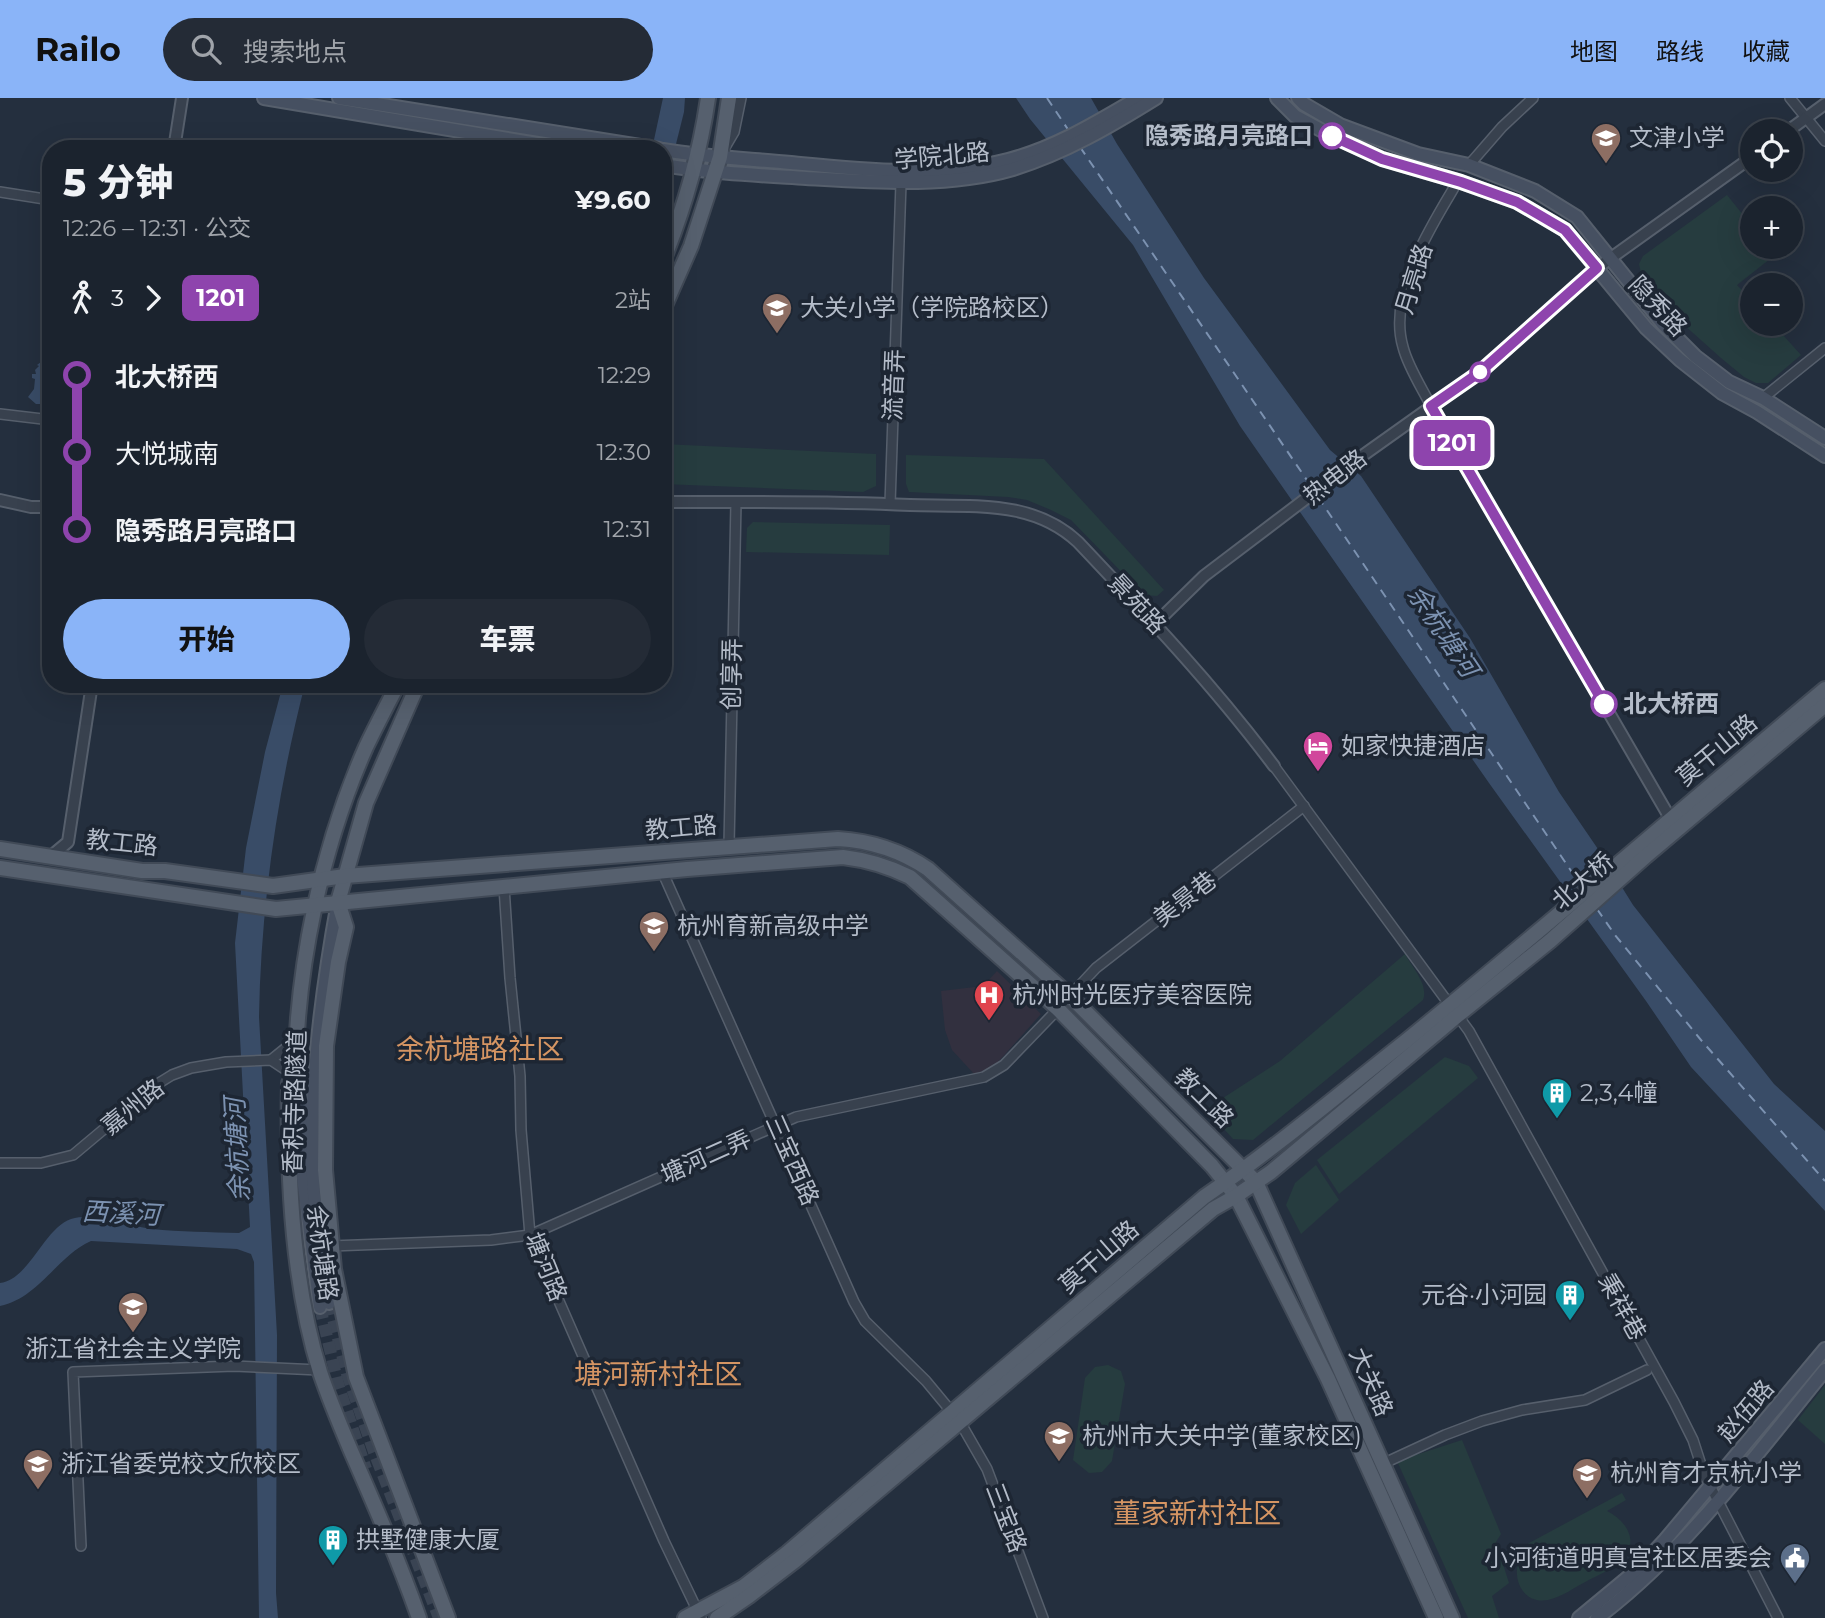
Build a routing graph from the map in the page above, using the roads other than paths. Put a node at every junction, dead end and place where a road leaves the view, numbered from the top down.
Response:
1 (181, 98) edge
2 (264, 98) edge
3 (339, 98) edge
4 (708, 98) edge
5 (729, 98) edge
6 (741, 98) edge
7 (1156, 98) edge
8 (1277, 98) edge
9 (1298, 98) edge
10 (1533, 98) edge
11 (1790, 98) edge
12 (1140, 102) edge
13 (398, 103) edge
14 (1825, 104) edge
15 (1805, 119) junction
16 (175, 140) edge
17 (514, 140) edge
18 (610, 140) edge
19 (1825, 141) edge
20 (672, 151) edge
21 (696, 155) junction
22 (720, 157) junction
23 (1012, 164) junction
24 (1469, 165) junction
25 (1740, 166) edge
26 (672, 167) edge
27 (693, 170) junction
28 (715, 172) junction
29 (1458, 181) junction
30 (901, 183) junction
31 (0, 192) edge
32 (42, 199) edge
33 (672, 238) edge
34 (1612, 258) junction
35 (1597, 268) junction
36 (672, 289) edge
37 (1825, 348) edge
38 (1763, 398) junction
39 (1431, 406) junction
40 (0, 414) edge
41 (42, 419) edge
42 (1825, 439) edge
43 (1825, 456) edge
44 (0, 500) edge
45 (672, 502) edge
46 (736, 502) junction
47 (890, 504) junction
48 (42, 507) edge
49 (1156, 623) junction
50 (1825, 689) edge
51 (91, 693) edge
52 (393, 693) edge
53 (414, 693) edge
54 (1825, 705) edge
55 (1274, 766) joint
56 (1304, 806) junction
57 (1670, 818) junction
58 (68, 842) junction
59 (729, 846) junction
60 (0, 849) edge
61 (1642, 851) junction
62 (50, 857) junction
63 (81, 862) junction
64 (0, 868) edge
65 (662, 872) junction
66 (345, 876) junction
67 (321, 880) junction
68 (504, 887) junction
69 (338, 902) junction
70 (315, 905) junction
71 (1546, 935) joint
72 (1070, 996) junction
73 (1058, 1009) junction
74 (1453, 1010) junction
75 (298, 1038) junction
76 (271, 1060) junction
77 (295, 1076) junction
78 (777, 1126) junction
79 (0, 1163) edge
80 (1242, 1170) junction
81 (1226, 1182) junction
82 (1256, 1182) junction
83 (1236, 1196) junction
84 (530, 1235) junction
85 (331, 1246) junction
86 (1825, 1349) edge
87 (319, 1370) junction
88 (1647, 1370) dead end
89 (1825, 1370) edge
90 (956, 1418) junction
91 (1391, 1460) dead end
92 (1711, 1486) junction
93 (1718, 1502) junction
94 (81, 1546) dead end
95 (695, 1616) edge
96 (419, 1618) edge
97 (448, 1618) edge
98 (717, 1618) edge
99 (1043, 1618) edge
100 (1436, 1618) edge
101 (1452, 1618) edge
102 (1579, 1618) edge
103 (1597, 1618) edge
104 (1778, 1618) edge

1 - 16 street
2 - 17 main road
3 - 13 main road, 学院北路
4 - 21 main road
5 - 22 main road
6 - 22 street
7 - 12 main road, 学院北路
8 - 29 main road, 隐秀路
9 - 24 main road, 隐秀路
10 - 24 street
11 - 15 street
12 - 23 main road, 学院北路
13 - 18 main road, 学院北路
14 - 15 street
15 - 19 street
20 - 21 main road, 学院北路
21 - 22 main road, 学院北路
21 - 27 main road
22 - 23 main road, 学院北路
22 - 28 main road
23 - 30 main road, 学院北路
24 - 34 main road, 隐秀路
25 - 34 street, 热电路
26 - 27 main road, 学院北路
27 - 28 main road, 学院北路
27 - 33 main road
28 - 30 main road, 学院北路
28 - 36 main road
29 - 35 main road, 隐秀路
29 - 39 street, 月亮路
30 - 47 street, 流音弄
31 - 32 street
34 - 35 street, 热电路
34 - 38 main road, 隐秀路
35 - 39 street, 热电路
35 - 43 main road, 隐秀路
37 - 38 street
38 - 42 main road, 隐秀路
39 - 49 street, 热电路
39 - 57 street, 月亮路
40 - 41 street
44 - 48 street
45 - 46 street, 景苑路
46 - 47 street, 景苑路
46 - 59 street, 创享弄
47 - 49 street, 景苑路
49 - 55 street, 景苑路
50 - 57 main road, 莫干山路
51 - 58 street
52 - 67 main road, 余杭塘路
53 - 66 main road, 余杭塘路
54 - 61 main road, 莫干山路
55 - 56 street, 景苑路
56 - 72 street, 美景巷
56 - 74 street, 景苑路
57 - 61 main road, 莫干山路
58 - 62 street
58 - 63 street
59 - 66 main road, 教工路
59 - 72 main road, 教工路
60 - 62 main road, 教工路
61 - 71 main road, 北大桥
62 - 63 main road, 教工路
63 - 67 main road, 教工路
64 - 70 main road, 教工路
65 - 68 main road, 教工路
65 - 73 main road, 教工路
65 - 78 street, 三宝西路
66 - 67 main road, 教工路
66 - 69 main road, 余杭塘路
67 - 70 main road, 余杭塘路
68 - 69 main road, 教工路
68 - 84 street, 塘河路
69 - 70 main road, 教工路
69 - 77 main road, 香积寺路隧道
69 - 85 main road, 余杭塘路
70 - 75 main road, 余杭塘路
71 - 74 main road, 莫干山路
72 - 80 main road, 教工路
73 - 78 street, 塘河二弄
73 - 81 main road, 教工路
74 - 80 main road, 莫干山路
74 - 82 main road, 莫干山路
74 - 92 street, 秉祥巷
75 - 76 street
75 - 77 main road, 余杭塘路
76 - 77 street
76 - 79 street, 嘉州路
77 - 87 main road, 余杭塘路
78 - 84 street, 塘河二弄
78 - 90 street, 三宝西路
80 - 81 main road, 莫干山路
80 - 82 main road, 大关路
81 - 83 main road, 大关路
81 - 90 main road, 莫干山路
82 - 83 main road, 莫干山路
82 - 101 main road, 大关路
83 - 90 main road, 莫干山路
83 - 100 main road, 大关路
84 - 85 street, 塘河二弄
84 - 95 street, 塘河路
85 - 97 main road, 余杭塘路
86 - 92 main road, 赵伍路
87 - 94 street
87 - 96 main road, 余杭塘路
88 - 91 street
89 - 93 main road, 赵伍路
90 - 95 main road, 莫干山路
90 - 98 main road, 莫干山路
90 - 99 street, 三宝路
92 - 93 street, 秉祥巷
92 - 102 main road, 赵伍路
93 - 103 main road, 赵伍路
93 - 104 street, 秉祥巷

